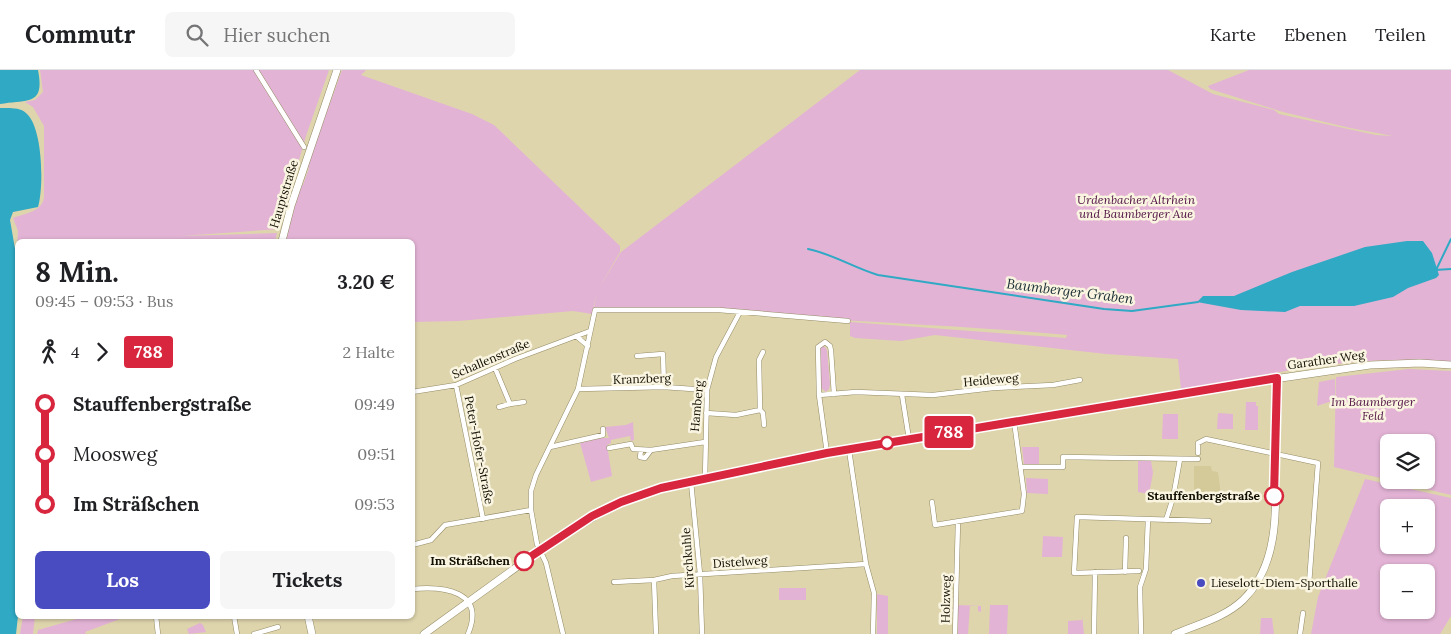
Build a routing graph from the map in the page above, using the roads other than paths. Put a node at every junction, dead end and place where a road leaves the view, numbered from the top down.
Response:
1 (256, 70) edge
2 (337, 70) edge
3 (306, 151) junction
4 (283, 239) edge
5 (740, 312) junction
6 (848, 321) dead end
7 (590, 331) junction
8 (576, 336) junction
9 (588, 346) junction
10 (763, 352) dead end
11 (637, 356) dead end
12 (1451, 365) edge
13 (495, 368) junction
14 (1277, 378) junction
15 (1080, 380) dead end
16 (456, 386) junction
17 (664, 387) junction
18 (578, 389) junction
19 (706, 390) junction
20 (415, 392) edge
21 (834, 394) junction
22 (819, 395) junction
23 (902, 396) junction
24 (524, 402) dead end
25 (510, 404) junction
26 (499, 407) dead end
27 (760, 410) junction
28 (706, 413) junction
29 (1014, 421) junction
30 (764, 425) dead end
31 (603, 429) dead end
32 (909, 439) junction
33 (704, 442) junction
34 (550, 447) junction
35 (610, 448) dead end
36 (640, 450) junction
37 (651, 450) junction
38 (849, 450) junction
39 (827, 453) junction
40 (1275, 454) junction
41 (1180, 459) junction
42 (1021, 467) junction
43 (705, 479) junction
44 (691, 482) junction
45 (932, 502) dead end
46 (531, 510) junction
47 (483, 519) junction
48 (1148, 519) junction
49 (1166, 520) junction
50 (1209, 521) dead end
51 (958, 522) junction
52 (1126, 538) dead end
53 (415, 544) edge
54 (540, 549) junction
55 (866, 564) junction
56 (1139, 571) dead end
57 (1095, 572) junction
58 (1125, 572) junction
59 (700, 574) junction
60 (654, 580) junction
61 (614, 582) dead end
62 (1309, 584) dead end
63 (415, 589) edge
64 (467, 601) junction
65 (1303, 613) dead end
66 (156, 619) edge
67 (235, 619) edge
68 (309, 619) edge
69 (278, 627) dead end
70 (158, 634) edge
71 (238, 634) edge
72 (254, 634) edge
73 (312, 634) edge
74 (424, 634) edge
75 (468, 634) edge
76 (563, 634) edge
77 (656, 634) edge
78 (702, 634) edge
79 (873, 634) edge
80 (955, 634) edge
81 (1094, 634) edge
82 (1142, 634) edge
83 (1175, 634) edge
84 (1300, 634) edge

1 - 3 street
2 - 3 street, Hauptstraße
3 - 4 street, Hauptstraße
5 - 6 street
5 - 7 street
5 - 19 street, Hamberg
7 - 8 street, Schallenstraße
7 - 9 street
8 - 9 street
8 - 13 street, Schallenstraße
9 - 18 street
10 - 27 street
11 - 17 street
12 - 14 street, Garather Weg
13 - 16 street, Schallenstraße
13 - 25 street
14 - 29 street, Garather Weg
14 - 40 street
15 - 23 street, Heideweg
16 - 20 street, Schallenstraße
16 - 47 street, Peter-Hofer-Straße
17 - 18 street, Kranzberg
17 - 19 street, Kranzberg
18 - 34 street
19 - 28 street, Hamberg
21 - 22 street, Heideweg
21 - 22 street
21 - 23 street, Heideweg
22 - 39 street
23 - 32 street
24 - 25 street
25 - 26 street
27 - 28 street
27 - 30 street
28 - 33 street, Hamberg
29 - 32 street, Garather Weg
29 - 42 street
31 - 34 street
32 - 38 street, Garather Weg
33 - 37 street
33 - 43 street, Hamberg
34 - 46 street
35 - 36 street
36 - 37 street
36 - 37 street
38 - 39 street, Garather Weg
38 - 55 street
39 - 43 street, Garather Weg
40 - 41 street
40 - 62 street
40 - 83 street
41 - 42 street
41 - 49 street
42 - 51 street
43 - 44 street, Garather Weg
44 - 54 street, Garather Weg
44 - 59 street, Kirchkuhle
45 - 51 street
46 - 47 street
46 - 54 street
47 - 53 street
48 - 49 street
48 - 57 street
48 - 82 street
49 - 50 street
51 - 80 street, Holzweg
52 - 58 street
54 - 64 street, Garather Weg
54 - 76 street
55 - 59 street, Distelweg
55 - 79 street
56 - 58 street
57 - 58 street
57 - 81 street
59 - 60 street, Distelweg
59 - 78 street, Kirchkuhle
60 - 61 street, Distelweg
60 - 77 street
63 - 64 street
64 - 74 street, Garather Weg
64 - 75 street
65 - 84 street
66 - 70 street
67 - 71 street
68 - 73 street
69 - 72 street

